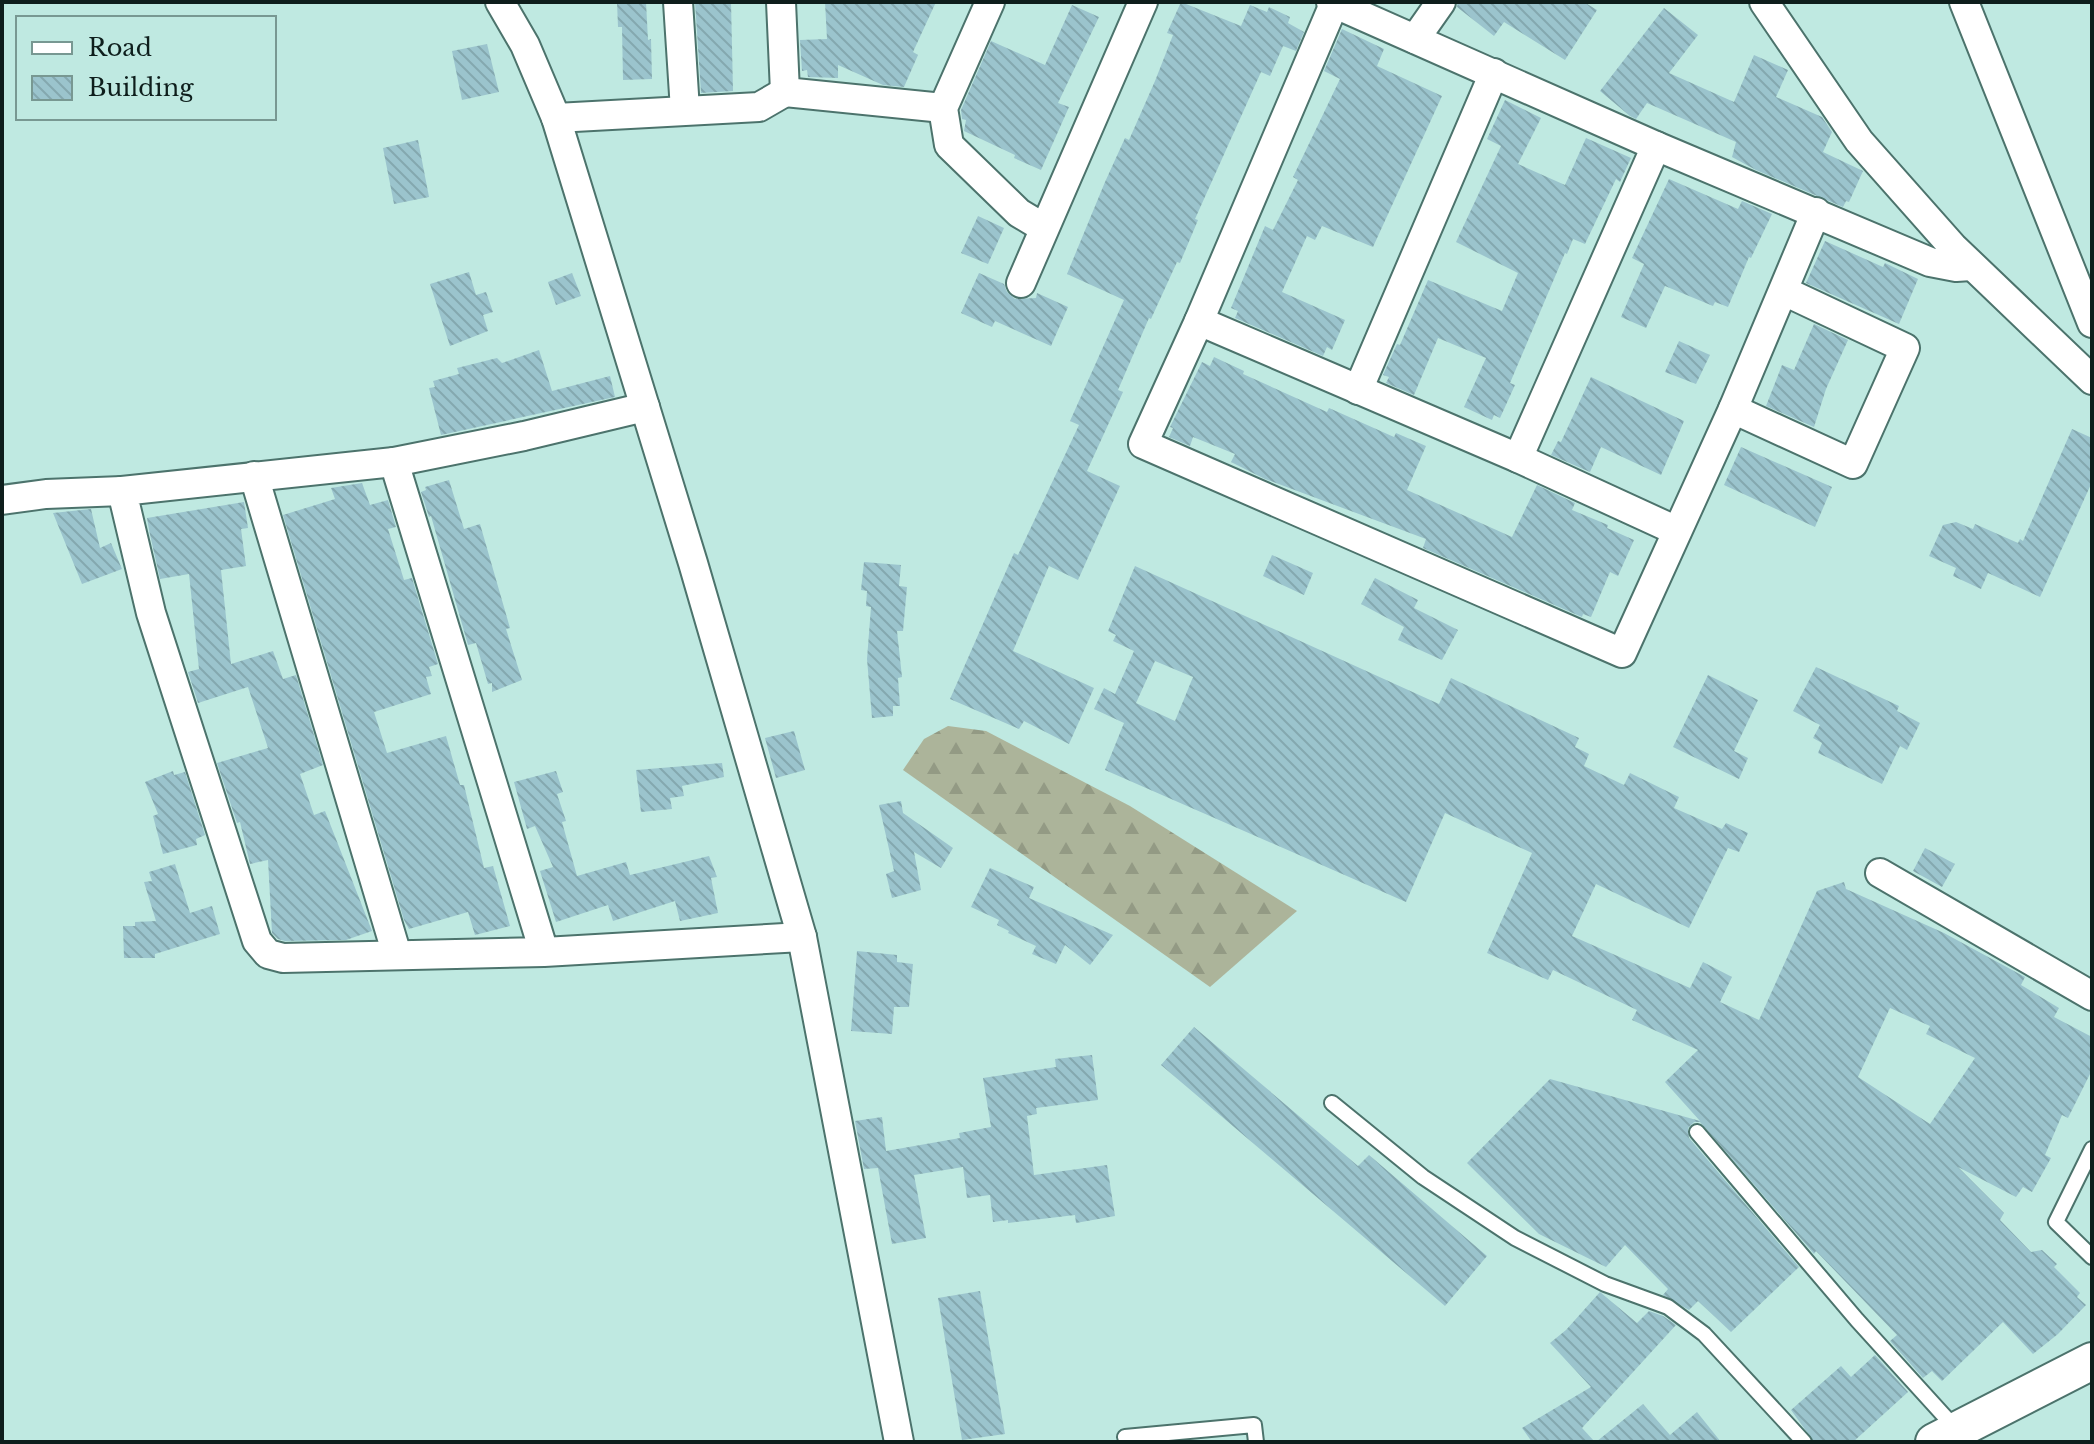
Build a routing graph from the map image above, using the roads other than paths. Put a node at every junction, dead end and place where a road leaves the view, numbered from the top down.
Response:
1 (500, 2) edge
2 (678, 2) edge
3 (781, 2) edge
4 (990, 2) edge
5 (1441, 2) edge
6 (1764, 2) edge
7 (1964, 2) edge
8 (1332, 3) edge
9 (1136, 5) edge
10 (1415, 39) junction
11 (1494, 73) junction
12 (785, 92) junction
13 (943, 108) junction
14 (685, 110) junction
15 (556, 118) junction
16 (1656, 146) junction
17 (1816, 212) junction
18 (1044, 228) junction
19 (1971, 266) junction
20 (1021, 283) dead end
21 (1784, 291) junction
22 (1199, 321) junction
23 (2092, 326) edge
24 (2067, 355) junction
25 (2092, 380) edge
26 (1358, 390) junction
27 (645, 407) junction
28 (1733, 409) junction
29 (1518, 458) junction
30 (394, 462) junction
31 (254, 476) junction
32 (122, 491) junction
33 (2, 500) edge
34 (1677, 531) junction
35 (1880, 873) dead end
36 (802, 937) junction
37 (544, 952) junction
38 (397, 955) junction
39 (2092, 996) edge
40 (1332, 1103) dead end
41 (1697, 1132) dead end
42 (2090, 1158) edge
43 (2092, 1257) edge
44 (2092, 1361) edge
45 (1946, 1436) edge
46 (1125, 1437) dead end
47 (899, 1442) edge
48 (1256, 1442) edge
49 (1804, 1442) edge

1 - 15 street
2 - 14 street
3 - 12 street
4 - 13 street
5 - 10 street
6 - 19 street
7 - 23 street
8 - 10 street
8 - 22 street
9 - 18 street
10 - 11 street
11 - 16 street
11 - 26 street
12 - 13 street
12 - 14 street
13 - 18 street
14 - 15 street
15 - 27 street
16 - 17 street
16 - 29 street
17 - 19 street
17 - 21 street
18 - 20 street
19 - 24 street
21 - 28 street
21 - 28 street
22 - 26 street
22 - 34 street
23 - 24 street
24 - 25 street
26 - 29 street
27 - 30 street
27 - 36 street
28 - 34 street
29 - 34 street
30 - 31 street
30 - 37 street
31 - 32 street
31 - 38 street
32 - 33 street
32 - 38 street
35 - 39 street
36 - 37 street
36 - 47 street
37 - 38 street
40 - 49 lane
41 - 45 lane
42 - 43 lane
44 - 45 street
46 - 48 lane

